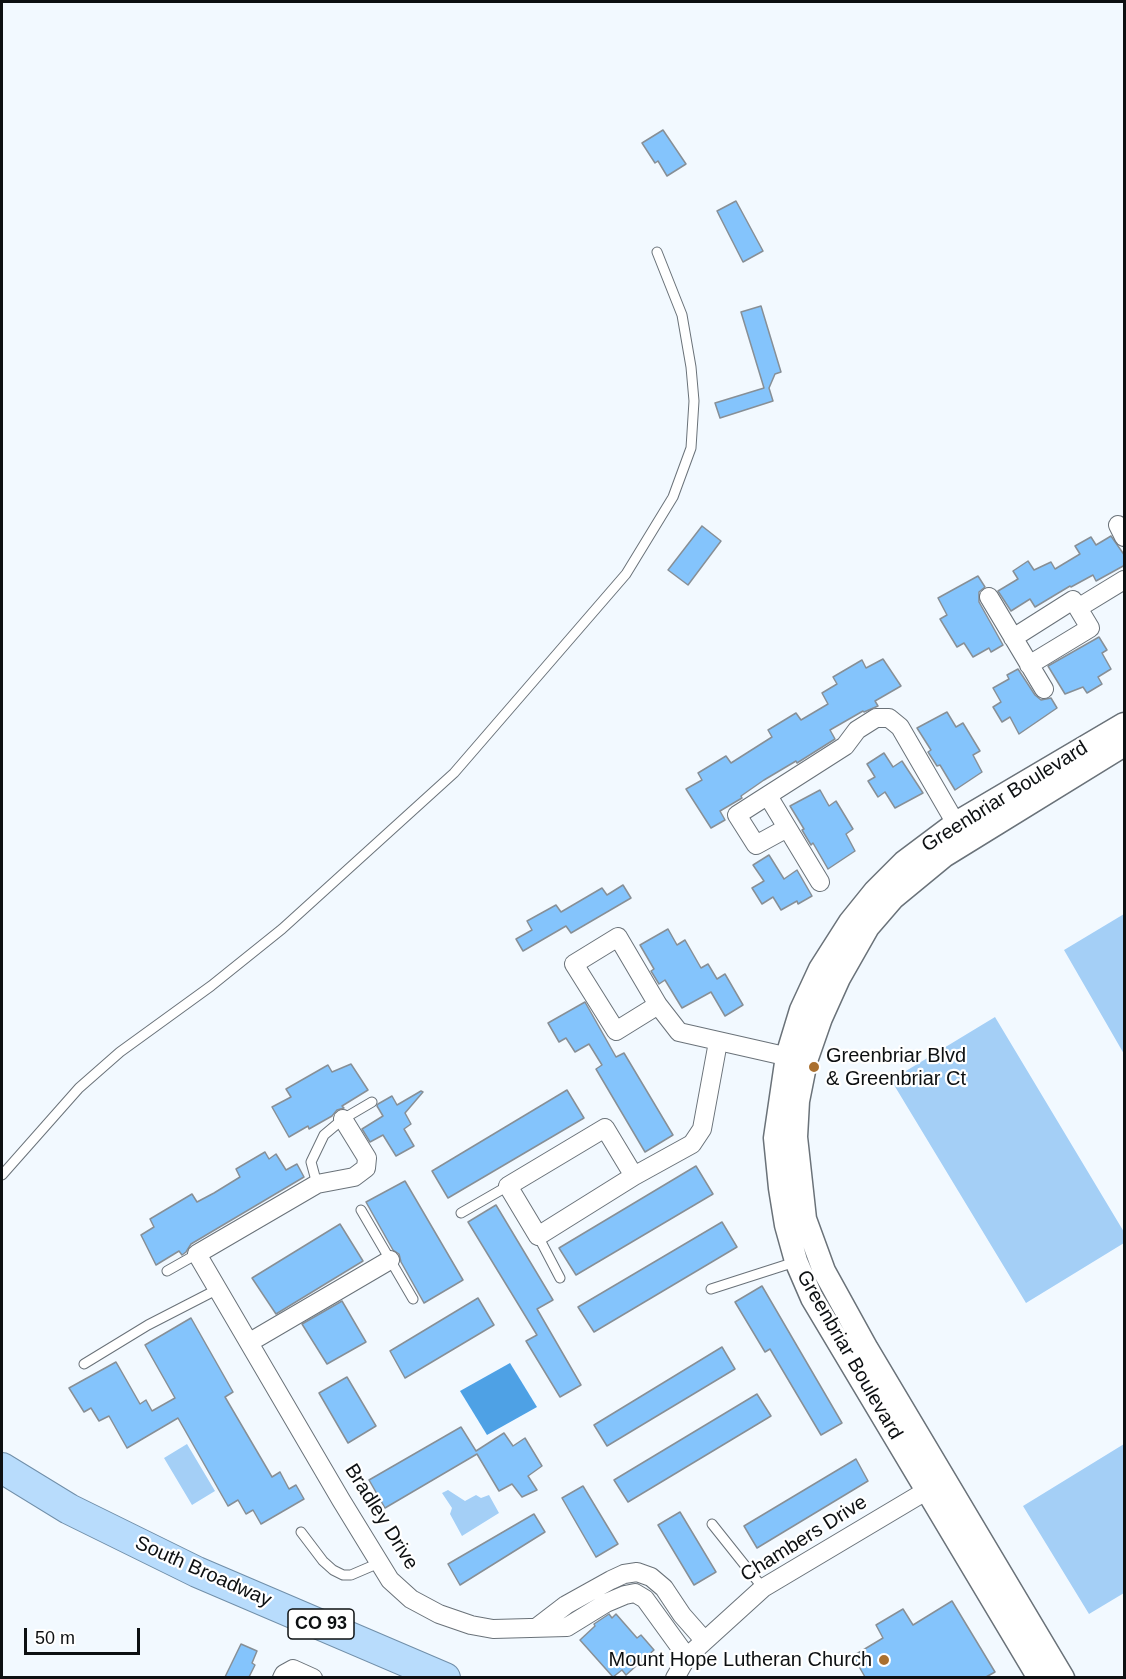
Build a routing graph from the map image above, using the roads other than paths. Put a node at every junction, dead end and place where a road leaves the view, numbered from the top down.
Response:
1 (657, 252) dead end
2 (1125, 580) edge
3 (989, 597) dead end
4 (1078, 608) junction
5 (1013, 638) junction
6 (1029, 664) junction
7 (1044, 689) dead end
8 (1125, 724) edge
9 (1125, 745) edge
10 (768, 796) junction
11 (787, 828) junction
12 (962, 832) junction
13 (820, 882) dead end
14 (658, 1005) junction
15 (718, 1042) junction
16 (796, 1059) junction
17 (372, 1102) dead end
18 (343, 1119) junction
19 (2, 1175) edge
20 (634, 1176) junction
21 (317, 1184) junction
22 (507, 1186) junction
23 (361, 1210) dead end
24 (461, 1214) dead end
25 (538, 1236) junction
26 (817, 1253) junction
27 (198, 1254) junction
28 (390, 1260) junction
29 (795, 1261) junction
30 (167, 1271) dead end
31 (560, 1278) dead end
32 (218, 1289) junction
33 (711, 1289) dead end
34 (413, 1299) dead end
35 (250, 1342) junction
36 (84, 1364) dead end
37 (2, 1468) edge
38 (936, 1485) junction
39 (712, 1524) dead end
40 (301, 1532) dead end
41 (379, 1563) junction
42 (763, 1588) junction
43 (536, 1628) junction
44 (704, 1640) junction
45 (687, 1657) junction
46 (282, 1677) edge
47 (313, 1677) edge
48 (445, 1677) edge
49 (675, 1677) edge
50 (1039, 1677) edge
51 (1063, 1677) edge

1 - 19 lane
2 - 4 street
3 - 5 street
4 - 5 street
4 - 6 street
5 - 6 street
6 - 7 street
8 - 12 street, Greenbriar Boulevard
9 - 12 street, Greenbriar Boulevard
10 - 11 street
10 - 11 street
10 - 12 street
11 - 13 street
12 - 16 street, Greenbriar Boulevard
14 - 14 street
14 - 15 street
15 - 16 street
15 - 20 street
16 - 26 street, Greenbriar Boulevard
16 - 29 street, Greenbriar Boulevard
17 - 18 lane
18 - 21 lane
18 - 21 street
20 - 22 street
20 - 25 street
21 - 27 street
22 - 24 lane
22 - 25 street
23 - 28 lane
25 - 31 lane
26 - 29 lane
26 - 38 street, Greenbriar Boulevard
27 - 30 lane
27 - 32 street, Bradley Drive
28 - 34 lane
28 - 35 street
29 - 33 lane
29 - 38 street, Greenbriar Boulevard
32 - 35 street, Bradley Drive
32 - 36 lane
35 - 41 street, Bradley Drive
37 - 48 highway, South Broadway / CO 93
38 - 42 street, Chambers Drive
38 - 50 street, Greenbriar Boulevard
38 - 51 street, Greenbriar Boulevard
39 - 42 lane
40 - 41 lane
41 - 43 street, Bradley Drive
42 - 44 street, Chambers Drive
43 - 44 street
43 - 45 street, Bradley Drive
44 - 45 street, Chambers Drive
45 - 49 street, Chambers Drive
46 - 47 street

